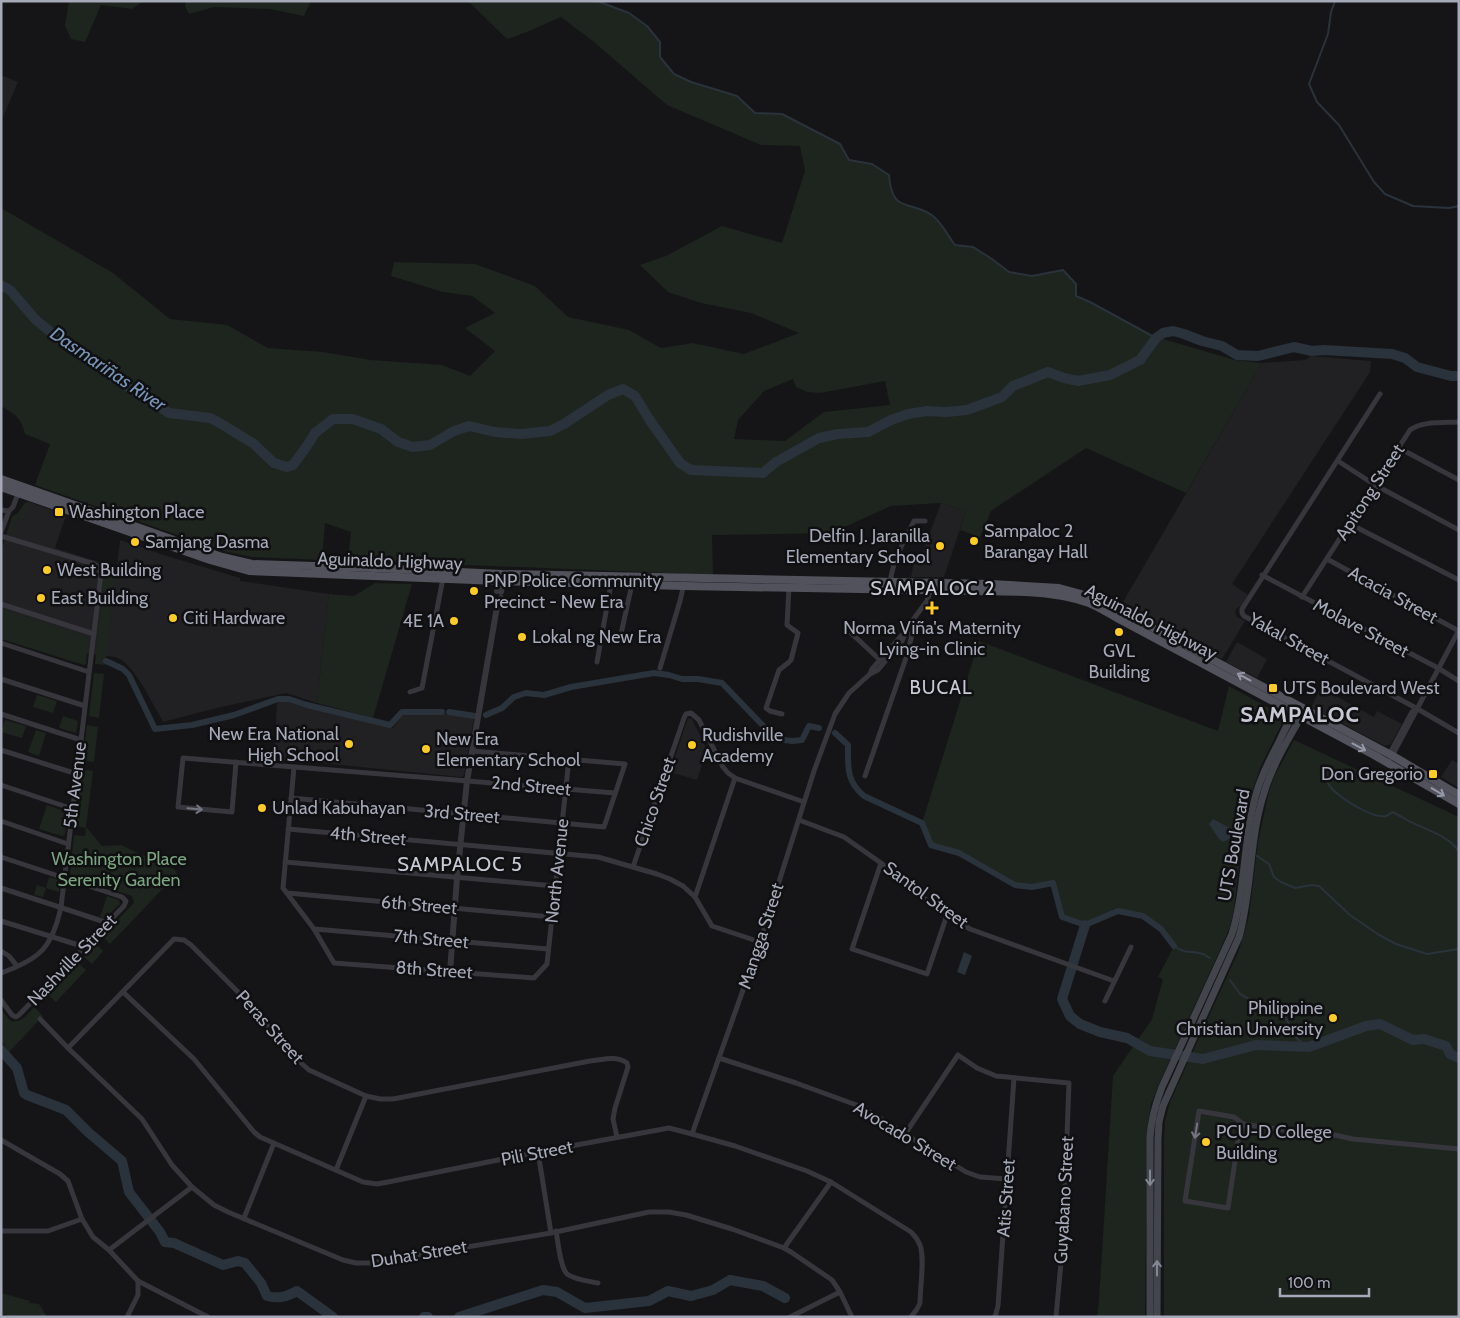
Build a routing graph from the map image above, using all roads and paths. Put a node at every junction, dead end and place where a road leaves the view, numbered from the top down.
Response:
1 (1380, 394) dead end
2 (1459, 422) edge
3 (1399, 448) junction
4 (1338, 461) junction
5 (1459, 480) edge
6 (2, 485) edge
7 (1375, 485) junction
8 (19, 490) junction
9 (1, 510) edge
10 (9, 511) junction
11 (925, 521) dead end
12 (1350, 524) junction
13 (1459, 530) edge
14 (1, 532) edge
15 (1, 536) edge
16 (1327, 558) junction
17 (424, 574) junction
18 (1262, 575) junction
19 (443, 578) junction
20 (501, 578) junction
21 (1459, 580) edge
22 (684, 582) junction
23 (611, 584) junction
24 (632, 584) junction
25 (789, 584) junction
26 (890, 586) junction
27 (932, 586) junction
28 (1302, 596) junction
29 (1, 604) edge
30 (909, 625) junction
31 (1459, 630) edge
32 (905, 632) junction
33 (851, 633) dead end
34 (94, 634) junction
35 (621, 634) dead end
36 (1, 643) edge
37 (880, 660) junction
38 (597, 662) dead end
39 (660, 668) dead end
40 (1438, 668) junction
41 (89, 672) junction
42 (870, 674) junction
43 (1, 679) edge
44 (1459, 681) edge
45 (410, 692) dead end
46 (85, 706) junction
47 (1302, 708) junction
48 (1416, 708) junction
49 (1, 714) edge
50 (782, 714) dead end
51 (1298, 715) junction
52 (1459, 734) edge
53 (81, 740) junction
54 (1, 750) edge
55 (472, 751) junction
56 (1390, 758) junction
57 (569, 760) junction
58 (236, 762) junction
59 (294, 767) junction
60 (77, 774) junction
61 (865, 776) dead end
62 (735, 778) junction
63 (467, 781) junction
64 (1, 785) edge
65 (566, 789) junction
66 (615, 793) junction
67 (1459, 795) edge
68 (291, 798) junction
69 (804, 802) junction
70 (1459, 804) edge
71 (73, 809) junction
72 (463, 814) junction
73 (799, 820) junction
74 (1, 822) edge
75 (562, 824) junction
76 (288, 828) junction
77 (68, 844) junction
78 (460, 844) junction
79 (559, 853) junction
80 (1, 857) edge
81 (285, 862) junction
82 (882, 863) junction
83 (634, 867) junction
84 (64, 878) junction
85 (457, 878) junction
86 (555, 886) junction
87 (1, 888) edge
88 (287, 892) junction
89 (695, 897) junction
90 (61, 907) junction
91 (455, 908) junction
92 (947, 915) junction
93 (552, 917) junction
94 (1, 921) edge
95 (108, 923) junction
96 (314, 929) junction
97 (53, 936) junction
98 (453, 941) junction
99 (760, 942) junction
100 (85, 946) junction
101 (1131, 947) dead end
102 (548, 949) junction
103 (1, 951) edge
104 (17, 966) junction
105 (450, 972) junction
106 (1, 973) edge
107 (534, 978) joint
108 (1114, 981) junction
109 (123, 992) junction
110 (1, 1000) edge
111 (1105, 1001) dead end
112 (40, 1019) dead end
113 (68, 1048) junction
114 (719, 1058) junction
115 (1176, 1065) junction
116 (1014, 1078) junction
117 (366, 1096) junction
118 (1242, 1124) junction
119 (692, 1134) junction
120 (905, 1134) junction
121 (617, 1137) junction
122 (1, 1140) edge
123 (274, 1143) junction
124 (1459, 1149) edge
125 (538, 1152) junction
126 (336, 1170) junction
127 (1007, 1179) junction
128 (831, 1182) junction
129 (192, 1187) junction
130 (244, 1218) junction
131 (82, 1219) junction
132 (1, 1231) edge
133 (554, 1232) junction
134 (784, 1248) junction
135 (109, 1250) junction
136 (138, 1281) junction
137 (598, 1283) dead end
138 (840, 1292) junction
139 (127, 1317) edge
140 (208, 1317) edge
141 (790, 1317) edge
142 (852, 1317) edge
143 (911, 1317) edge
144 (995, 1317) edge
145 (1056, 1317) edge
146 (1150, 1317) edge
147 (1157, 1317) edge

1 - 4 street, Yakal Street
2 - 3 street, Apitong Street
3 - 5 street
3 - 7 street, Apitong Street
4 - 7 street
4 - 18 street, Yakal Street
6 - 8 main road, Aguinaldo Highway
7 - 12 street, Apitong Street
7 - 13 street
8 - 10 street
8 - 17 main road, Aguinaldo Highway
9 - 10 street
10 - 14 street
11 - 26 street
12 - 16 street, Apitong Street
12 - 21 street
15 - 34 street, 5th Avenue
16 - 28 street, Apitong Street
16 - 31 street, Acacia Street
17 - 19 main road, Aguinaldo Highway
17 - 20 main road, Aguinaldo Highway
18 - 28 street, Molave Street
18 - 48 street, Yakal Street
19 - 20 main road, Aguinaldo Highway
19 - 45 street
20 - 22 main road, Aguinaldo Highway
20 - 23 main road, Aguinaldo Highway
20 - 55 street
22 - 24 main road, Aguinaldo Highway
22 - 25 main road, Aguinaldo Highway
22 - 39 street
23 - 24 main road, Aguinaldo Highway
23 - 38 street
24 - 35 street
25 - 26 main road, Aguinaldo Highway
25 - 50 street
26 - 27 main road, Aguinaldo Highway
27 - 30 street
47 -> 27 main road, Aguinaldo Highway
27 - 51 main road, Aguinaldo Highway
28 - 40 street, Molave Street
29 - 34 street
30 - 32 street
30 - 61 street
31 - 40 street
32 - 37 street
32 - 42 street
33 - 37 street
34 - 41 street, 5th Avenue
36 - 41 street
37 - 42 street
40 - 44 street, Molave Street
40 - 48 street
41 - 46 street, 5th Avenue
42 - 69 street, Mangga Street
43 - 46 street
46 - 53 street, 5th Avenue
47 - 51 main road, UTS Boulevard
47 - 56 main road, Aguinaldo Highway
48 - 52 street, Yakal Street
48 - 56 street
49 - 53 street
51 -> 56 main road, Aguinaldo Highway
51 - 115 main road, UTS Boulevard
53 - 60 street, 5th Avenue
54 - 60 street
55 - 57 street
55 - 63 street
56 - 67 main road, Aguinaldo Highway
56 -> 70 main road, Aguinaldo Highway
57 - 65 street, North Avenue
57 - 66 street
58 -> 58 street, 2nd Street
58 - 59 street, 2nd Street
59 - 63 street, 2nd Street
59 - 68 street
60 - 71 street, 5th Avenue
62 - 69 street
62 - 83 street, Chico Street
62 - 89 street
63 - 65 street, 2nd Street
63 - 72 street
64 - 71 street
65 - 66 street, 2nd Street
65 - 75 street, North Avenue
66 - 75 street, 3rd Street
68 - 72 street, 3rd Street
68 - 76 street
69 - 73 street, Mangga Street
71 - 77 street, 5th Avenue
72 - 75 street, 3rd Street
72 - 78 street
73 - 82 street, Santol Street
73 - 99 street, Mangga Street
74 - 77 street
75 - 79 street, North Avenue
76 - 78 street, 4th Street
76 - 81 street
77 - 84 street, 5th Avenue
78 - 79 street, 4th Street
78 - 85 street
79 - 83 street, 4th Street
79 - 86 street, North Avenue
80 - 84 street
81 - 85 street
81 - 88 street
82 - 92 street, Santol Street
82 - 92 street
83 - 89 street, 4th Street
84 - 90 street, 5th Avenue
84 - 95 street, Nashville Street
85 - 86 street
85 - 91 street
86 - 93 street, North Avenue
87 - 90 street
88 - 91 street, 6th Street
88 - 96 street
89 - 99 street
90 - 95 street
90 - 97 street, 5th Avenue
91 - 93 street, 6th Street
91 - 98 street
92 - 108 street, Santol Street
93 - 102 street, North Avenue
94 - 97 street
95 - 100 street, Nashville Street
96 - 98 street, 7th Street
96 - 105 street, 8th Street
97 - 100 street
97 - 104 street, 5th Avenue
98 - 102 street, 7th Street
98 - 105 street
99 - 114 street, Mangga Street
100 - 110 street, Nashville Street
101 - 108 street
102 - 107 street, North Avenue
103 - 104 street
104 - 106 street, 5th Avenue
105 - 107 street, 8th Street
108 - 111 street
109 - 113 street, Peras Street
109 - 117 street, Peras Street
109 - 123 street, Pili Street
112 - 113 street, Duhat Street
113 - 129 street, Duhat Street
114 - 119 street, Mangga Street
114 - 120 street, Avocado Street
115 -> 146 main road, UTS Boulevard
147 -> 115 main road, UTS Boulevard
116 - 120 street
116 - 127 street, Atis Street
116 - 145 street, Guyabano Street
117 - 121 street, Peras Street
117 - 126 street
118 -> 118 street
118 - 124 street
119 - 121 street, Pili Street
119 - 128 street, Pili Street
120 - 127 street, Avocado Street
121 - 125 street, Pili Street
122 - 131 street
123 - 126 street, Pili Street
123 - 130 street
125 - 126 street, Pili Street
125 - 133 street
127 - 144 street, Atis Street
128 - 134 street
128 - 143 street, Pili Street
129 - 130 street, Duhat Street
129 - 135 street
130 - 133 street, Duhat Street
131 - 132 street
131 - 135 street
133 - 134 street, Duhat Street
133 - 137 street
134 - 138 street, Duhat Street
135 - 136 street
136 - 139 street
136 - 140 street
138 - 141 street
138 - 142 street, Duhat Street

